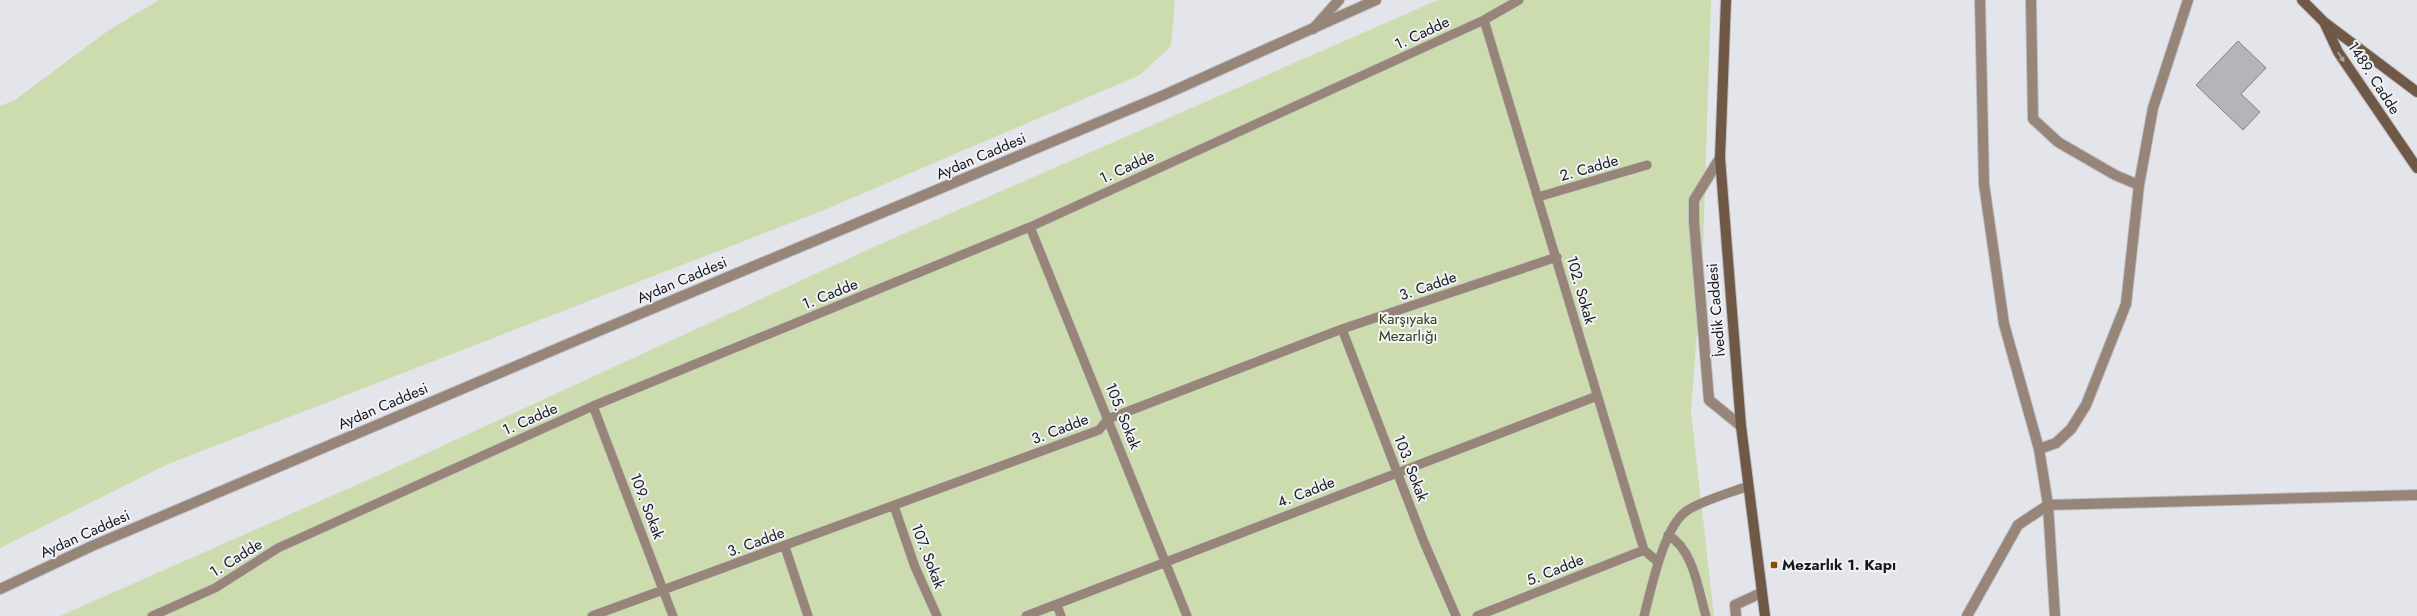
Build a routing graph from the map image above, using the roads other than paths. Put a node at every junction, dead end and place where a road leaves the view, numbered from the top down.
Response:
1 (1339, 0) edge
2 (1376, 0) edge
3 (1519, 0) edge
4 (1726, 0) edge
5 (1980, 0) edge
6 (2031, 0) edge
7 (2188, 0) edge
8 (2302, 0) edge
9 (1484, 20) junction
10 (2324, 22) junction
11 (1313, 30) junction
12 (2417, 92) edge
13 (1720, 158) junction
14 (1647, 165) dead end
15 (2417, 168) edge
16 (2139, 185) junction
17 (1538, 197) junction
18 (1030, 227) junction
19 (1557, 257) junction
20 (1342, 329) junction
21 (1597, 396) junction
22 (593, 406) junction
23 (1108, 419) junction
24 (1741, 426) junction
25 (2039, 449) junction
26 (1398, 471) junction
27 (1748, 486) junction
28 (2417, 495) edge
29 (2048, 505) junction
30 (894, 506) junction
31 (1668, 535) junction
32 (785, 547) junction
33 (1644, 550) junction
34 (1166, 561) junction
35 (1658, 562) junction
36 (0, 589) edge
37 (664, 591) junction
38 (1761, 593) junction
39 (1057, 605) junction
40 (152, 616) edge
41 (592, 616) edge
42 (673, 616) edge
43 (808, 616) edge
44 (937, 616) edge
45 (1026, 616) edge
46 (1061, 616) edge
47 (1187, 616) edge
48 (1456, 616) edge
49 (1477, 616) edge
50 (1644, 616) edge
51 (1706, 616) edge
52 (1736, 616) edge
53 (1764, 616) edge
54 (1967, 616) edge
55 (2055, 616) edge

1 - 11 street
2 - 11 street, Aydan Caddesi
3 - 9 lane, 1. Cadde
4 - 13 main road, İvedik Caddesi
5 - 25 street
6 - 16 street
7 - 16 street
8 - 10 main road, 1489. Cadde
9 - 17 lane, 102. Sokak
9 - 18 lane, 1. Cadde
10 - 12 main road, 1489. Cadde
10 -> 15 main road, 1489. Cadde
11 - 36 street, Aydan Caddesi
13 - 24 main road, İvedik Caddesi
13 - 24 street
14 - 17 lane, 2. Cadde
16 - 25 street
17 - 19 lane, 102. Sokak
18 - 22 lane, 1. Cadde
18 - 23 lane, 105. Sokak
19 - 20 lane, 3. Cadde
19 - 21 lane, 102. Sokak
20 - 23 lane, 3. Cadde
20 - 26 lane, 103. Sokak
21 - 26 lane, 4. Cadde
21 - 33 lane, 102. Sokak
22 - 37 lane, 109. Sokak
22 - 40 lane, 1. Cadde
23 - 30 lane, 3. Cadde
23 - 34 lane, 105. Sokak
24 - 27 main road, İvedik Caddesi
25 - 29 street
26 - 34 lane, 4. Cadde
26 - 48 lane, 103. Sokak
27 - 31 lane
27 - 38 main road, İvedik Caddesi
28 - 29 street
29 - 54 street
29 - 55 street
30 - 32 lane, 3. Cadde
30 - 44 lane, 107. Sokak
31 - 35 lane
31 - 51 lane
32 - 37 lane, 3. Cadde
32 - 43 lane
33 - 35 lane
33 - 49 lane, 5. Cadde
34 - 39 lane, 4. Cadde
34 - 47 lane, 105. Sokak
35 - 50 lane
37 - 41 lane, 3. Cadde
37 - 42 lane, 109. Sokak
38 - 52 street
38 - 53 main road, İvedik Caddesi
39 - 45 lane, 4. Cadde
39 - 46 lane

